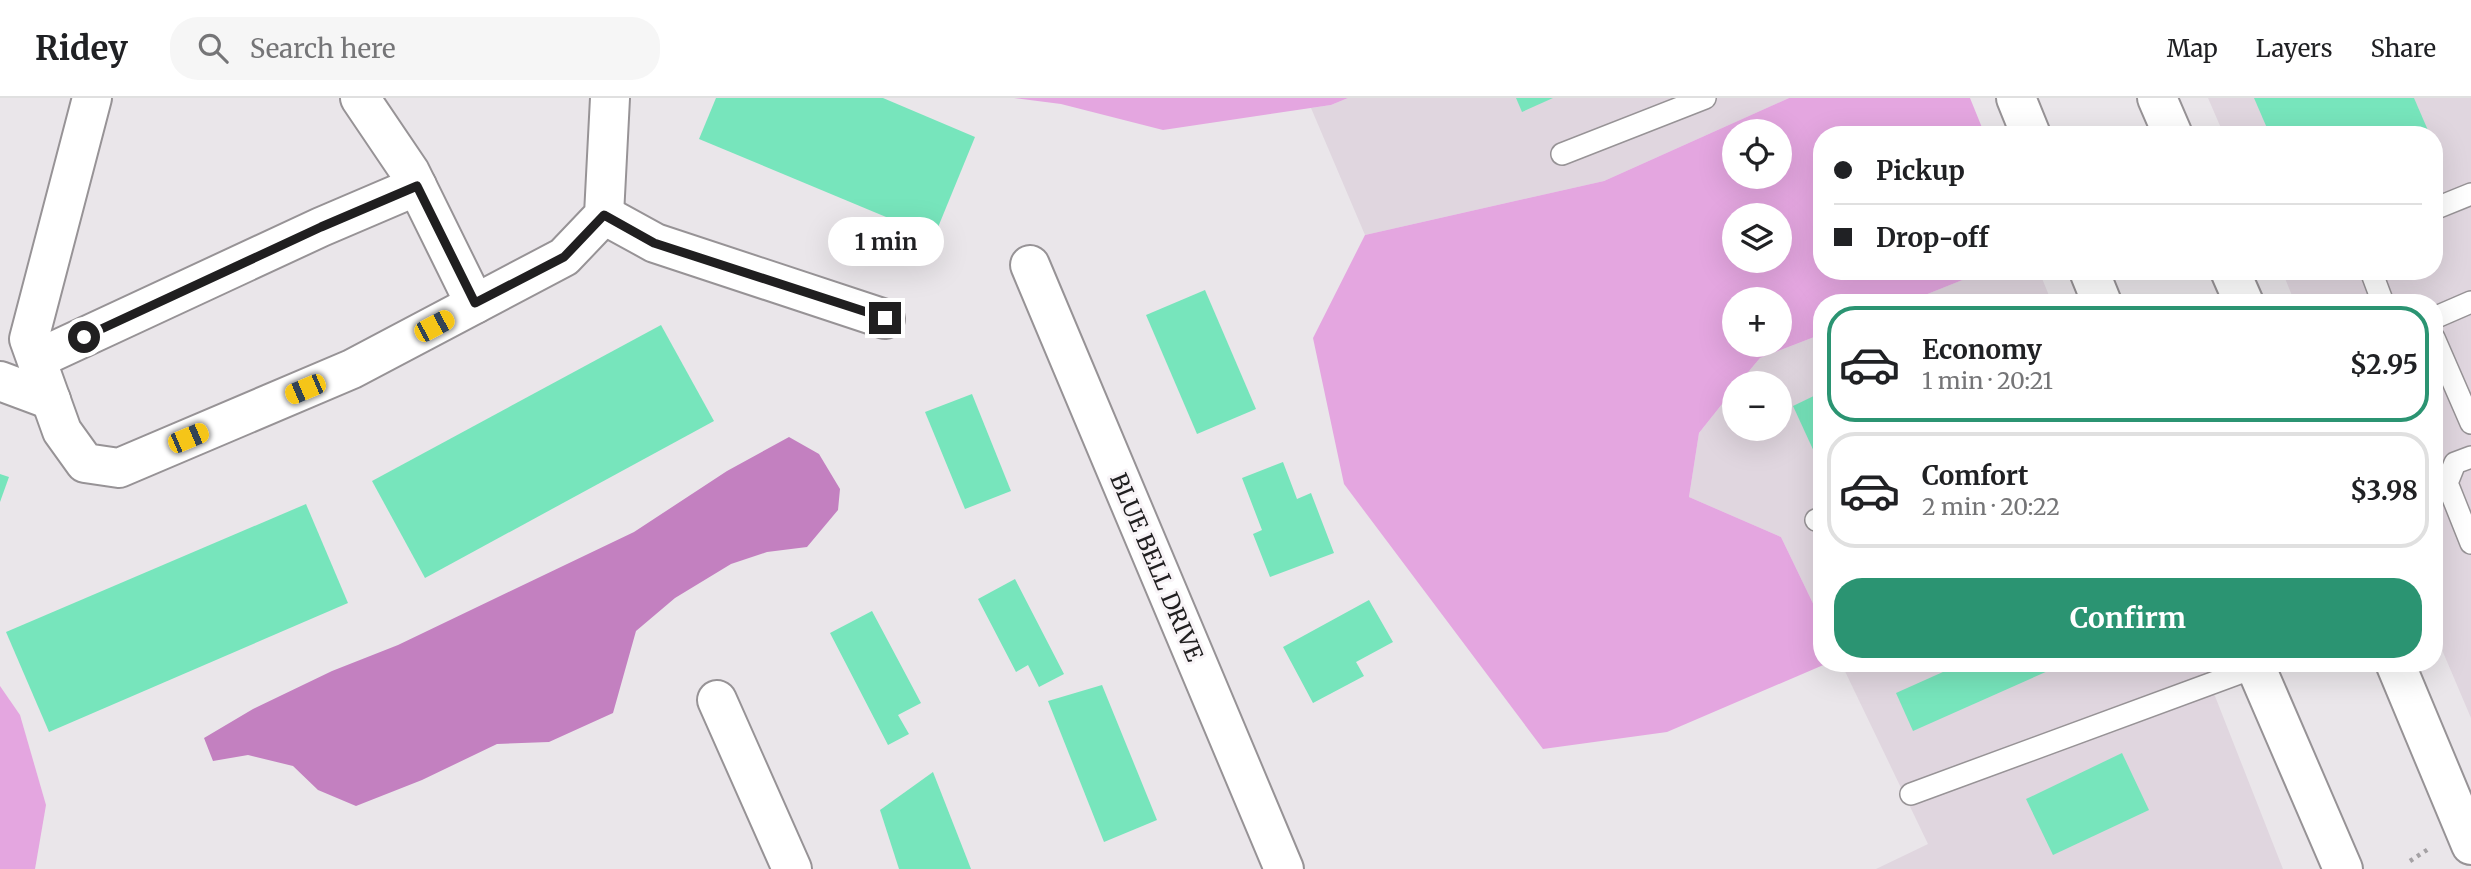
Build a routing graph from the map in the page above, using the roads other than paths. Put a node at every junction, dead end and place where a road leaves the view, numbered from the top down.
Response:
1 (92, 98) edge
2 (360, 98) edge
3 (610, 98) edge
4 (1705, 98) edge
5 (2015, 98) edge
6 (2157, 98) edge
7 (2027, 126) edge
8 (2169, 126) edge
9 (1562, 154) dead end
10 (417, 186) junction
11 (2471, 194) edge
12 (2443, 205) edge
13 (604, 215) junction
14 (1030, 265) dead end
15 (2471, 302) edge
16 (475, 303) junction
17 (2443, 314) edge
18 (885, 318) dead end
19 (37, 359) junction
20 (2443, 359) edge
21 (0, 381) edge
22 (51, 400) junction
23 (2471, 423) edge
24 (2471, 457) edge
25 (2471, 543) edge
26 (2236, 672) edge
27 (2258, 672) edge
28 (2399, 672) edge
29 (718, 700) dead end
30 (1910, 794) dead end
31 (2471, 845) edge
32 (792, 869) edge
33 (1284, 869) edge
34 (2343, 869) edge

1 - 19 street
2 - 10 street
3 - 13 street
4 - 9 lane
5 - 7 street
6 - 8 street
10 - 16 street
10 - 19 street
11 - 12 lane
13 - 16 street
13 - 18 street
14 - 33 street, BLUE BELL DRIVE
15 - 17 lane
16 - 22 street
19 - 22 street
20 - 23 lane
21 - 22 street
24 - 25 lane
26 - 30 lane
27 - 34 street
28 - 31 street
29 - 32 street

